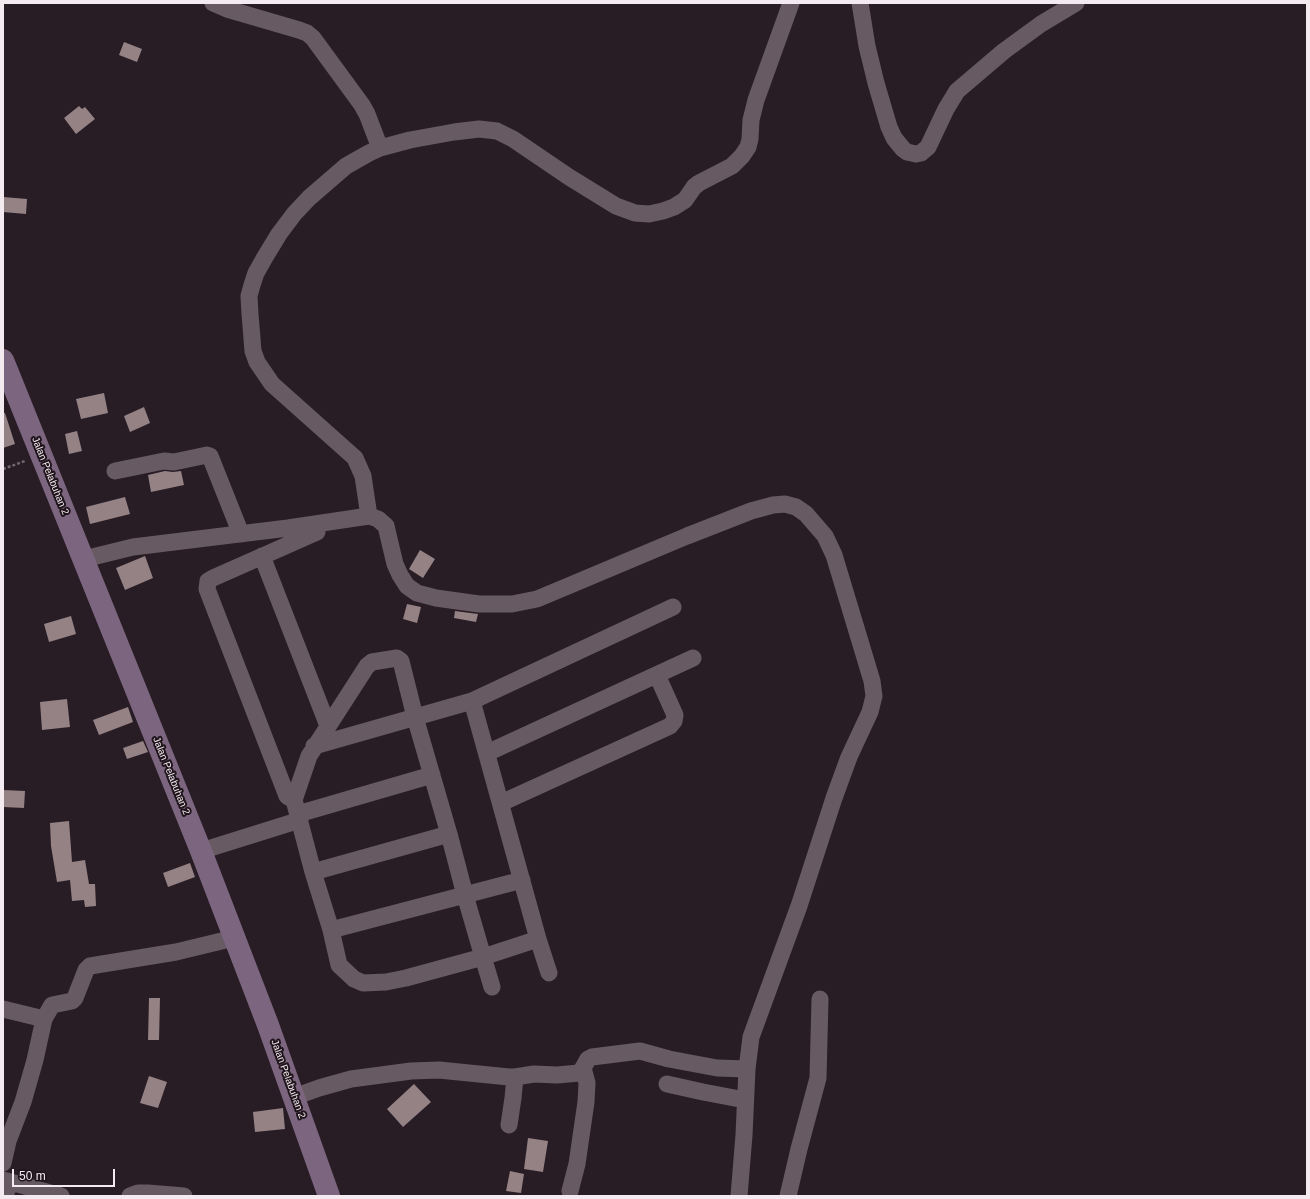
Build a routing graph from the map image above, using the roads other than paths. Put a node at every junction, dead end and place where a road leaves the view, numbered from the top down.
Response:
1 (213, 3) edge
2 (791, 3) edge
3 (860, 3) edge
4 (1076, 3) edge
5 (380, 148) junction
6 (3, 360) edge
7 (115, 471) dead end
8 (369, 516) junction
9 (317, 532) dead end
10 (241, 534) junction
11 (262, 556) junction
12 (84, 559) junction
13 (673, 607) dead end
14 (693, 658) dead end
15 (656, 675) junction
16 (472, 701) junction
17 (415, 717) junction
18 (328, 726) junction
19 (314, 746) junction
20 (487, 753) junction
21 (432, 775) junction
22 (501, 803) junction
23 (297, 812) junction
24 (449, 834) junction
25 (201, 851) junction
26 (313, 872) junction
27 (522, 880) junction
28 (465, 895) junction
29 (331, 930) junction
30 (234, 938) junction
31 (538, 939) junction
32 (483, 956) junction
33 (549, 973) dead end
34 (492, 987) dead end
35 (820, 999) dead end
36 (3, 1009) edge
37 (44, 1019) junction
38 (583, 1068) junction
39 (747, 1069) junction
40 (515, 1077) junction
41 (667, 1084) dead end
42 (294, 1097) junction
43 (745, 1100) junction
44 (509, 1125) dead end
45 (3, 1163) edge
46 (6, 1186) edge
47 (570, 1191) dead end
48 (61, 1196) edge
49 (130, 1196) edge
50 (184, 1196) edge
51 (329, 1196) edge
52 (739, 1196) edge
53 (788, 1196) edge

1 - 5 street
2 - 5 street
3 - 4 street
5 - 8 street
6 - 12 main road, Jalan Pelabuhan 2
7 - 10 street
8 - 10 street
8 - 39 street
9 - 11 street
10 - 12 street
11 - 18 street
11 - 23 street
12 - 25 main road, Jalan Pelabuhan 2
13 - 16 street
14 - 15 street
15 - 20 street
15 - 22 street
16 - 17 street
16 - 20 street
17 - 18 street
17 - 19 street
17 - 21 street
18 - 19 street
19 - 23 street
20 - 22 street
21 - 23 street
21 - 24 street
22 - 27 street
23 - 25 street
23 - 26 street
24 - 26 street
24 - 28 street
25 - 30 main road, Jalan Pelabuhan 2
26 - 29 street
27 - 28 street
27 - 31 street
28 - 29 street
28 - 32 street
29 - 32 street
30 - 37 street
30 - 42 main road, Jalan Pelabuhan 2
31 - 32 street
31 - 33 street
32 - 34 street
35 - 53 street
36 - 37 street
37 - 45 street
38 - 39 street
38 - 40 street
38 - 47 street
39 - 43 street
40 - 42 street
40 - 44 street
41 - 43 street
42 - 51 main road, Jalan Pelabuhan 2
43 - 52 street
46 - 48 street
49 - 50 street

